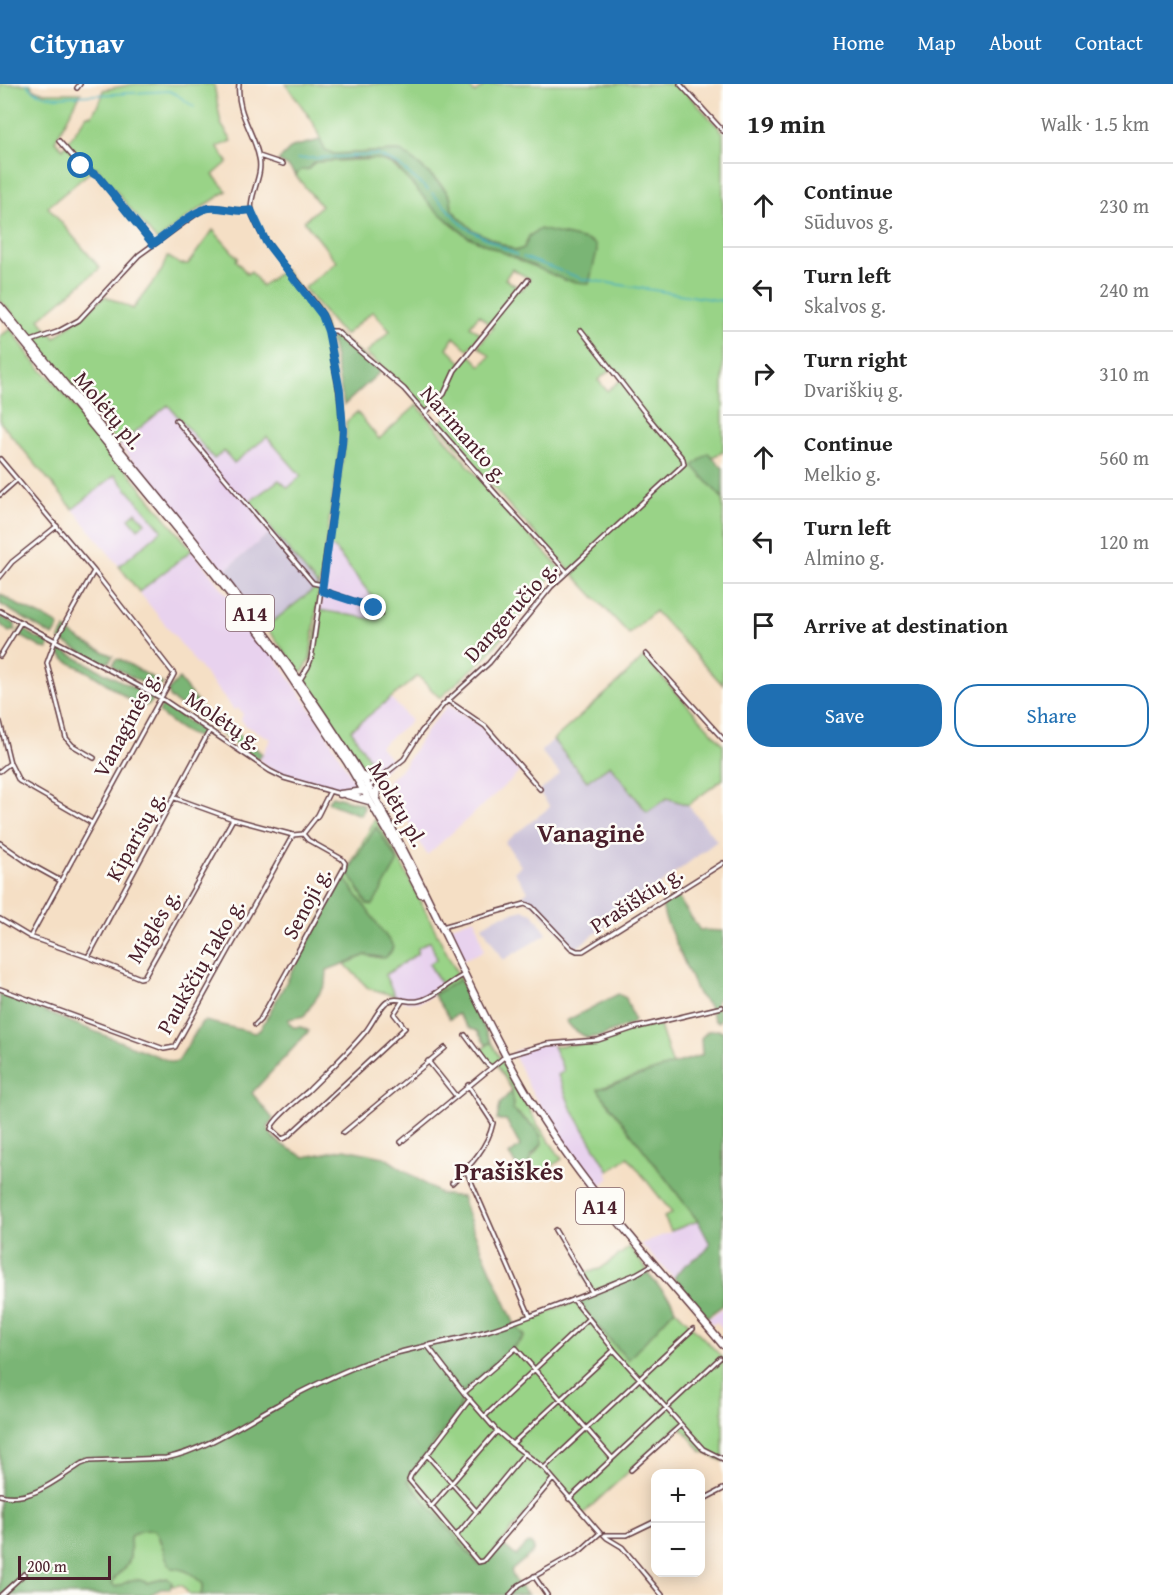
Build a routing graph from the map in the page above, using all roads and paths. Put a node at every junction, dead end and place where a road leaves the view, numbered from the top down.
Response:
1 (80, 84) edge
2 (239, 84) edge
3 (680, 84) edge
4 (77, 88) dead end
5 (723, 131) edge
6 (59, 141) dead end
7 (259, 156) junction
8 (283, 164) dead end
9 (251, 210) junction
10 (153, 244) junction
11 (528, 280) dead end
12 (0, 306) edge
13 (0, 313) edge
14 (581, 330) dead end
15 (328, 331) junction
16 (30, 342) junction
17 (426, 412) junction
18 (176, 420) dead end
19 (0, 459) edge
20 (17, 480) junction
21 (0, 495) edge
22 (57, 526) junction
23 (94, 571) junction
24 (567, 572) junction
25 (0, 577) edge
26 (322, 585) junction
27 (322, 591) junction
28 (0, 611) edge
29 (381, 614) dead end
30 (21, 622) junction
31 (55, 641) junction
32 (646, 654) dead end
33 (0, 656) edge
34 (299, 680) junction
35 (161, 698) junction
36 (447, 700) junction
37 (0, 722) edge
38 (210, 730) junction
39 (723, 739) edge
40 (94, 758) dead end
41 (10, 763) junction
42 (0, 771) edge
43 (359, 777) junction
44 (382, 778) junction
45 (366, 787) junction
46 (540, 789) dead end
47 (330, 790) junction
48 (340, 794) joint
49 (351, 794) junction
50 (175, 798) junction
51 (373, 799) junction
52 (233, 819) junction
53 (92, 823) junction
54 (303, 834) junction
55 (293, 835) junction
56 (0, 843) edge
57 (723, 863) edge
58 (59, 880) junction
59 (0, 920) edge
60 (442, 927) junction
61 (30, 937) junction
62 (88, 957) junction
63 (462, 976) junction
64 (0, 989) edge
65 (403, 1000) junction
66 (722, 1007) edge
67 (255, 1025) dead end
68 (465, 1035) dead end
69 (445, 1048) dead end
70 (505, 1057) junction
71 (428, 1061) junction
72 (491, 1067) junction
73 (468, 1085) junction
74 (456, 1096) junction
75 (343, 1133) dead end
76 (401, 1142) dead end
77 (466, 1170) junction
78 (452, 1183) dead end
79 (555, 1230) dead end
80 (650, 1266) junction
81 (592, 1292) junction
82 (573, 1299) junction
83 (530, 1316) junction
84 (588, 1319) junction
85 (693, 1329) dead end
86 (427, 1345) junction
87 (723, 1345) edge
88 (614, 1350) junction
89 (723, 1351) edge
90 (720, 1358) dead end
91 (534, 1370) junction
92 (640, 1379) junction
93 (464, 1393) junction
94 (470, 1399) junction
95 (561, 1399) junction
96 (666, 1408) junction
97 (485, 1416) junction
98 (681, 1425) junction
99 (587, 1429) junction
100 (497, 1431) junction
101 (512, 1444) junction
102 (525, 1453) junction
103 (427, 1455) junction
104 (612, 1458) junction
105 (723, 1459) edge
106 (544, 1468) junction
107 (631, 1470) dead end
108 (553, 1479) junction
109 (451, 1484) junction
110 (723, 1489) edge
111 (0, 1495) edge
112 (705, 1498) edge
113 (569, 1499) junction
114 (431, 1508) junction
115 (477, 1512) junction
116 (652, 1523) edge
117 (602, 1534) junction
118 (456, 1536) junction
119 (24, 1574) dead end
120 (534, 1576) junction
121 (1, 1595) edge
122 (510, 1595) edge
123 (547, 1595) edge
124 (662, 1595) edge

1 - 4 street
2 - 7 street
3 - 5 street
6 - 10 street
7 - 8 street
7 - 9 street
9 - 10 street
9 - 15 street
10 - 16 street
11 - 17 street
12 - 16 highway, Molėtų pl. / A14
13 - 43 highway, Molėtų pl. / A14
14 - 24 street, Dangeručio g.
15 - 17 street, Narimanto g.
15 - 26 street
16 - 34 highway, Molėtų pl. / A14
17 - 24 street, Narimanto g.
18 - 26 street
19 - 20 street, Vanaginės g.
20 - 21 street
20 - 22 street, Vanaginės g.
22 - 23 street, Vanaginės g.
22 - 25 street
23 - 31 street
23 - 35 street, Vanaginės g.
24 - 36 street, Dangeručio g.
26 - 27 street
27 - 29 street
27 - 34 street
28 - 30 street, Molėtų g.
30 - 31 street, Molėtų g.
30 - 33 street
31 - 35 street, Molėtų g.
31 - 40 street
32 - 39 street
34 - 43 highway, Molėtų pl. / A14
35 - 38 street, Molėtų g.
35 - 53 street, Vanaginės g.
36 - 44 street, Dangeručio g.
36 - 46 street
37 - 41 street
38 - 47 street, Molėtų g.
38 - 50 street, Kiparisų g.
41 - 42 street
41 - 53 street
43 - 44 highway
43 - 45 highway, Molėtų pl. / A14
43 - 49 highway
44 - 45 street, Dangeručio g.
44 - 51 highway
45 - 49 highway
45 - 51 highway
47 - 48 street, Molėtų g.
47 - 54 street
48 - 49 highway
49 - 51 highway
50 - 52 street, Senoji g.
50 - 62 street, Kiparisų g.
51 - 60 highway, Molėtų pl. / A14
51 - 63 highway, Molėtų pl. / A14
52 - 55 street, Senoji g.
52 - 62 street, Miglės g.
53 - 58 street, Vanaginės g.
54 - 55 street, Senoji g.
54 - 67 street, Senoji g.
55 - 64 street, Paukščių Tako g.
56 - 58 street
57 - 60 street, Prašiškių g.
58 - 61 street, Vanaginės g.
59 - 61 street, Miglės g.
60 - 70 highway, Molėtų pl. / A14
61 - 62 street, Miglės g.
63 - 65 street
63 - 70 highway, Molėtų pl. / A14
65 - 65 street
66 - 70 street
68 - 72 street
69 - 71 street
70 - 72 street
70 - 80 highway, Molėtų pl. / A14
70 - 87 highway, Molėtų pl. / A14
71 - 74 street
71 - 75 street
72 - 73 street
73 - 74 street
73 - 77 street
74 - 76 street
77 - 78 street
77 - 83 street
79 - 81 street
80 - 81 street
80 - 89 highway, Molėtų pl. / A14
81 - 82 street
82 - 83 street
82 - 84 street
83 - 86 street
84 - 88 street
84 - 91 street
85 - 92 street
86 - 93 street
86 - 111 street
88 - 92 street
88 - 95 street
90 - 96 street
91 - 93 street
91 - 95 street
91 - 97 street
92 - 96 street
92 - 99 street
93 - 94 street
94 - 97 street
94 - 103 street
95 - 99 street
95 - 101 street
96 - 98 street
96 - 104 street
97 - 100 street
98 - 105 street
98 - 107 street
99 - 104 street
99 - 106 street
100 - 101 street
100 - 109 street
101 - 102 street
102 - 106 street
102 - 115 street
103 - 109 street
103 - 114 street
104 - 113 street
106 - 108 street
108 - 113 street
108 - 118 street
109 - 114 street
109 - 115 street
110 - 112 street
113 - 117 street
114 - 118 street
115 - 118 street
116 - 117 street
117 - 120 street
117 - 124 street
119 - 121 street
120 - 122 street
120 - 123 street

